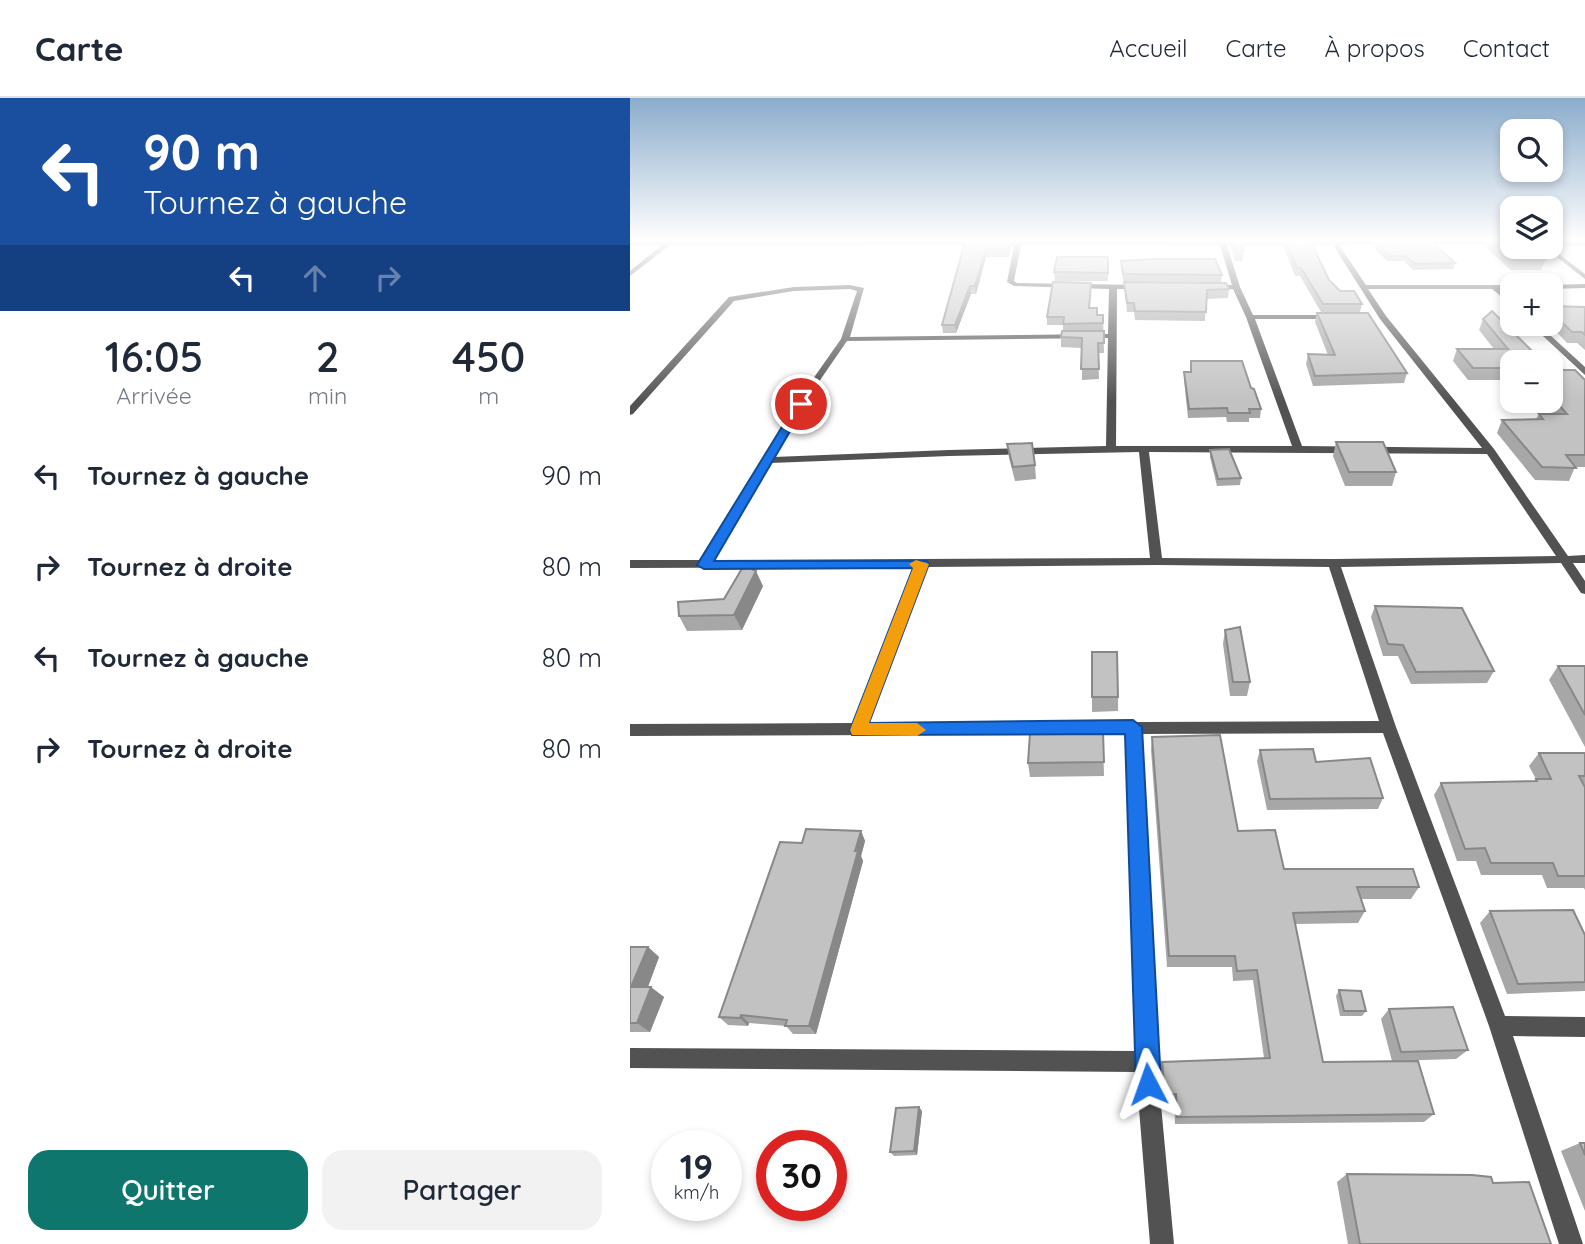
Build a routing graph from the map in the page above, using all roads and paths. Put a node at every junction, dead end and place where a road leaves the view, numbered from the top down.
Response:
1 (766, 293) edge
2 (862, 293) edge
3 (1113, 293) edge
4 (1239, 293) edge
5 (1367, 293) edge
6 (1251, 317) junction
7 (1343, 317) edge
8 (1370, 317) edge
9 (1383, 317) junction
10 (1112, 336) junction
11 (1547, 336) edge
12 (845, 338) junction
13 (1585, 372) edge
14 (630, 412) edge
15 (1111, 448) junction
16 (1144, 448) junction
17 (1298, 448) junction
18 (1490, 451) junction
19 (768, 460) junction
20 (1156, 559) junction
21 (1564, 559) junction
22 (1585, 559) edge
23 (1334, 563) junction
24 (630, 564) edge
25 (922, 564) junction
26 (704, 565) junction
27 (1585, 590) edge
28 (1133, 727) junction
29 (1388, 727) junction
30 (630, 730) edge
31 (858, 730) junction
32 (1499, 1026) junction
33 (1585, 1027) edge
34 (630, 1058) edge
35 (1146, 1062) junction
36 (1162, 1244) edge
37 (1571, 1244) edge

1 - 14 street
2 - 12 street
3 - 10 street
4 - 6 street
5 - 9 street
6 - 7 street
6 - 17 street
8 - 9 street
9 - 18 street
10 - 12 street
10 - 15 street
11 - 13 street
12 - 19 street
15 - 16 street
15 - 19 street
16 - 17 street
16 - 20 street
17 - 18 street
18 - 21 street
19 - 26 street
20 - 23 street
20 - 25 street
21 - 22 street
21 - 23 street
21 - 27 street
23 - 29 street
24 - 26 street
25 - 26 street
25 - 31 street
28 - 29 street
28 - 31 street
28 - 35 street
29 - 32 street
30 - 31 street
32 - 33 street
32 - 37 street
34 - 35 street
35 - 36 street

